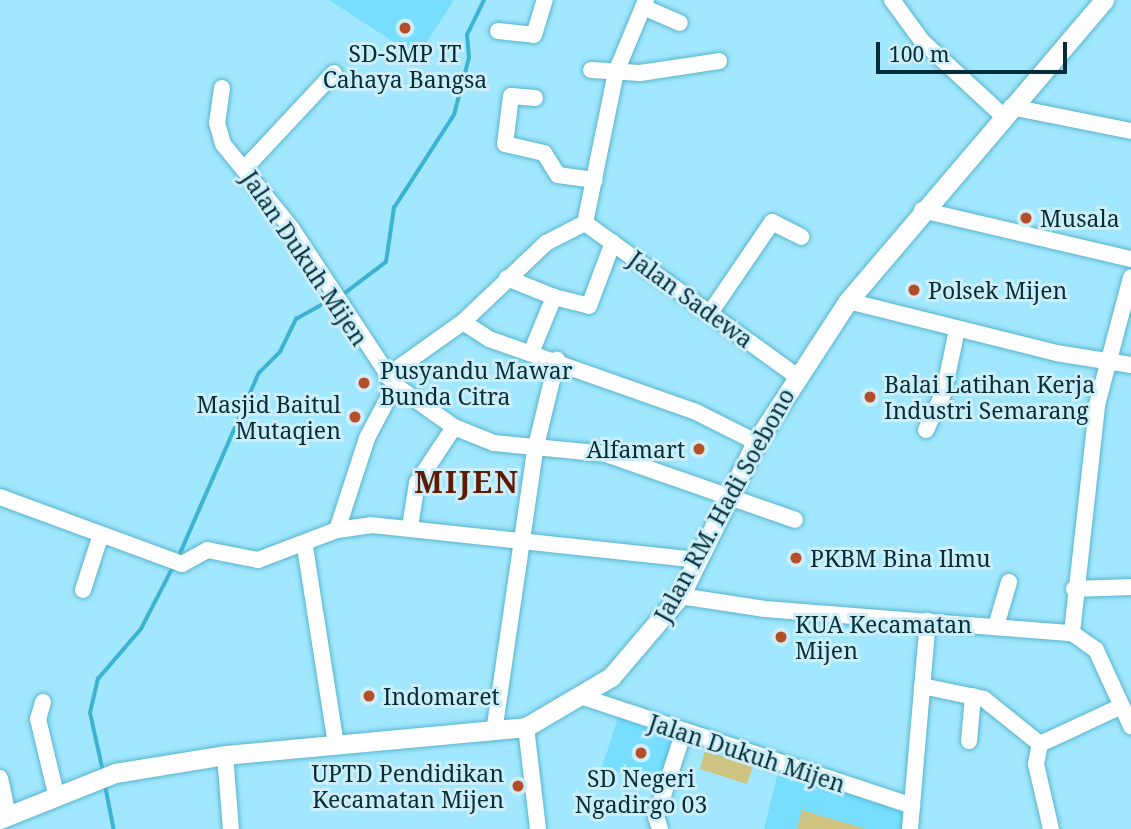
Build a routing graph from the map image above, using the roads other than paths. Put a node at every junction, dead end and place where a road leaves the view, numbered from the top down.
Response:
1 (545, 0) edge
2 (892, 0) edge
3 (1104, 0) edge
4 (640, 3) edge
5 (680, 23) dead end
6 (498, 31) dead end
7 (719, 61) dead end
8 (591, 70) dead end
9 (616, 72) junction
10 (334, 73) dead end
11 (222, 88) dead end
12 (535, 98) dead end
13 (1007, 111) junction
14 (1131, 131) edge
15 (245, 168) junction
16 (594, 180) junction
17 (922, 210) junction
18 (585, 223) junction
19 (801, 237) dead end
20 (613, 242) junction
21 (1131, 259) edge
22 (1131, 277) edge
23 (507, 278) junction
24 (554, 297) junction
25 (848, 301) junction
26 (710, 313) junction
27 (463, 322) junction
28 (957, 330) junction
29 (531, 353) junction
30 (557, 360) junction
31 (1110, 362) junction
32 (1131, 365) edge
33 (796, 376) junction
34 (391, 380) junction
35 (454, 427) junction
36 (926, 430) dead end
37 (756, 442) junction
38 (535, 450) junction
39 (0, 497) edge
40 (726, 498) junction
41 (795, 520) dead end
42 (410, 527) junction
43 (337, 530) junction
44 (100, 537) junction
45 (524, 541) junction
46 (305, 547) junction
47 (696, 560) junction
48 (1009, 582) dead end
49 (1131, 587) edge
50 (1074, 589) junction
51 (83, 590) dead end
52 (680, 596) junction
53 (928, 621) junction
54 (996, 626) junction
55 (1072, 633) junction
56 (922, 686) junction
57 (973, 696) junction
58 (583, 697) junction
59 (43, 702) dead end
60 (1122, 706) junction
61 (1131, 726) edge
62 (526, 727) junction
63 (494, 732) junction
64 (683, 734) junction
65 (969, 741) dead end
66 (1040, 744) junction
67 (336, 747) junction
68 (225, 755) junction
69 (0, 778) edge
70 (56, 794) junction
71 (912, 806) junction
72 (7, 818) edge
73 (231, 829) edge
74 (538, 829) edge
75 (660, 829) edge
76 (910, 829) edge
77 (1051, 829) edge

1 - 6 street
2 - 13 street
3 - 13 main road, Jalan RM. Hadi Soebono
4 - 5 street
4 - 9 street
7 - 9 street
8 - 9 street
9 - 16 street
10 - 15 street
11 - 15 street, Jalan Dukuh Mijen
12 - 16 street
13 - 14 street
13 - 17 main road, Jalan RM. Hadi Soebono
15 - 34 street, Jalan Dukuh Mijen
16 - 18 street
17 - 21 street
17 - 25 main road, Jalan RM. Hadi Soebono
18 - 20 street, Jalan Sadewa
18 - 23 street
19 - 26 street
20 - 24 street
20 - 26 street, Jalan Sadewa
22 - 31 street
23 - 24 street
23 - 27 street
24 - 29 street
25 - 28 street
25 - 33 main road, Jalan RM. Hadi Soebono
26 - 33 street, Jalan Sadewa
27 - 29 street
27 - 34 street
28 - 31 street
28 - 36 street
29 - 30 street
30 - 37 street
30 - 38 street
31 - 32 street
31 - 50 street
33 - 37 main road, Jalan RM. Hadi Soebono
34 - 35 street, Jalan Dukuh Mijen
34 - 43 street
35 - 38 street, Jalan Dukuh Mijen
35 - 42 street
37 - 40 main road, Jalan RM. Hadi Soebono
38 - 40 street, Jalan Dukuh Mijen
38 - 45 street
39 - 44 street
40 - 41 street, Jalan Dukuh Mijen
40 - 47 main road, Jalan RM. Hadi Soebono
42 - 43 street
42 - 45 street
43 - 46 street
44 - 46 street
44 - 51 street
45 - 47 street
45 - 63 street
46 - 67 street
47 - 52 main road, Jalan RM. Hadi Soebono
48 - 54 street
49 - 50 street
50 - 55 street
52 - 53 street
52 - 58 main road, Jalan RM. Hadi Soebono
53 - 54 street
53 - 56 street
54 - 55 street
55 - 60 street
56 - 57 street
56 - 71 street
57 - 65 street
57 - 66 street
58 - 62 main road, Jalan RM. Hadi Soebono
58 - 64 street, Jalan Dukuh Mijen
59 - 70 street
60 - 61 street
60 - 66 street
62 - 63 main road, Jalan RM. Hadi Soebono
62 - 74 street
63 - 67 main road, Jalan RM. Hadi Soebono
64 - 71 street, Jalan Dukuh Mijen
64 - 75 street
66 - 77 street
67 - 68 main road, Jalan RM. Hadi Soebono
68 - 70 main road, Jalan RM. Hadi Soebono
68 - 73 street
69 - 72 street
70 - 72 main road, Jalan RM. Hadi Soebono
71 - 76 street

